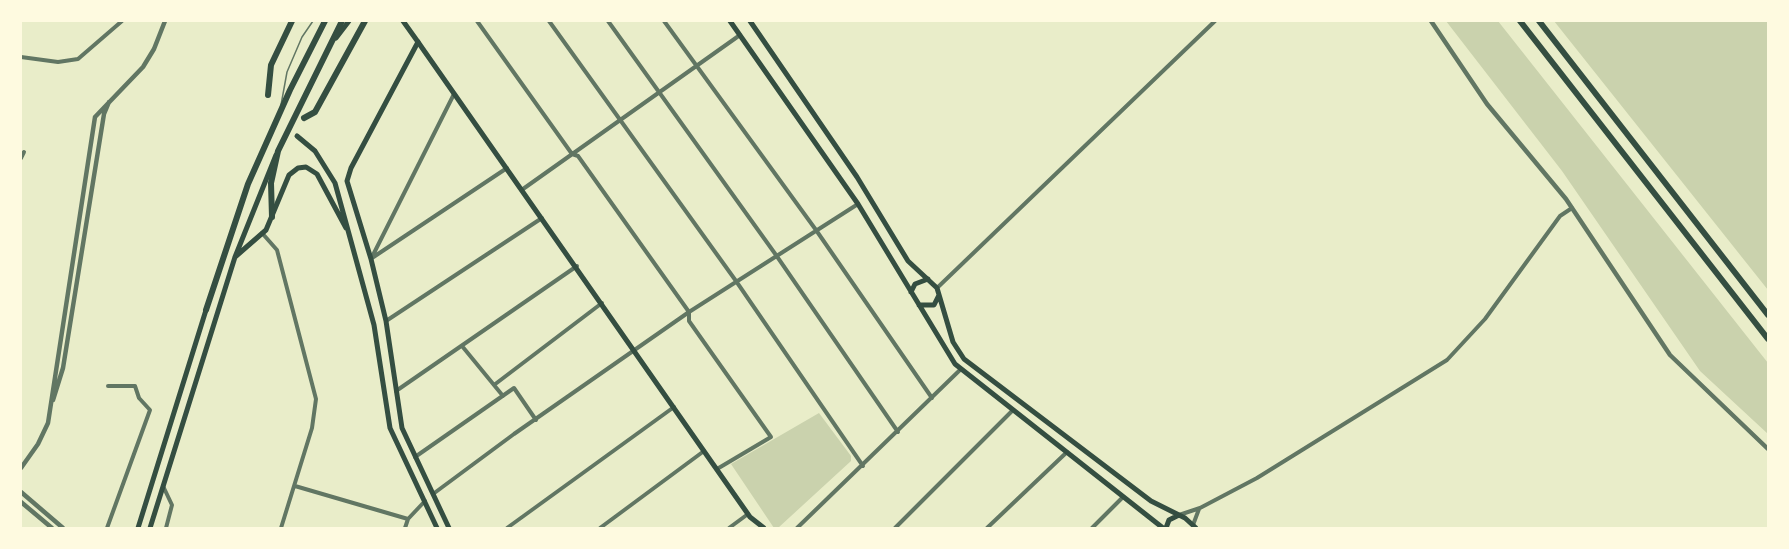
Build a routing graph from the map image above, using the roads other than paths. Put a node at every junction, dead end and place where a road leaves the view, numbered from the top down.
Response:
1 (122, 21) edge
2 (165, 21) edge
3 (292, 21) edge
4 (313, 21) edge
5 (325, 21) edge
6 (342, 21) edge
7 (350, 21) edge
8 (365, 21) edge
9 (403, 21) edge
10 (477, 21) edge
11 (549, 21) edge
12 (608, 21) edge
13 (664, 21) edge
14 (730, 21) edge
15 (750, 21) edge
16 (1215, 21) edge
17 (1431, 21) edge
18 (1520, 21) edge
19 (1539, 21) edge
20 (740, 35) junction
21 (418, 42) junction
22 (328, 45) junction
23 (21, 57) edge
24 (697, 65) junction
25 (658, 93) junction
26 (454, 94) junction
27 (268, 95) dead end
28 (281, 111) junction
29 (304, 118) dead end
30 (620, 120) junction
31 (297, 136) dead end
32 (278, 151) junction
33 (24, 152) dead end
34 (572, 154) junction
35 (21, 158) edge
36 (507, 168) junction
37 (522, 189) junction
38 (858, 204) junction
39 (1572, 208) junction
40 (272, 217) junction
41 (542, 218) junction
42 (816, 230) junction
43 (262, 233) junction
44 (353, 243) junction
45 (776, 255) junction
46 (235, 257) junction
47 (371, 259) junction
48 (577, 266) junction
49 (928, 279) junction
50 (736, 281) junction
51 (938, 291) junction
52 (911, 292) junction
53 (603, 303) junction
54 (919, 305) junction
55 (206, 310) joint
56 (689, 312) junction
57 (1768, 315) edge
58 (386, 321) junction
59 (374, 325) junction
60 (1768, 339) edge
61 (462, 346) junction
62 (636, 352) junction
63 (961, 369) junction
64 (494, 385) junction
65 (108, 386) dead end
66 (395, 391) junction
67 (503, 396) junction
68 (932, 398) junction
69 (674, 407) junction
70 (1012, 411) junction
71 (536, 420) junction
72 (898, 432) junction
73 (1768, 449) edge
74 (704, 451) junction
75 (1066, 452) junction
76 (416, 457) junction
77 (863, 466) junction
78 (21, 468) edge
79 (717, 469) junction
80 (163, 485) junction
81 (295, 486) junction
82 (21, 492) edge
83 (433, 494) junction
84 (1124, 496) junction
85 (425, 501) junction
86 (21, 502) edge
87 (1200, 508) junction
88 (1179, 515) junction
89 (749, 516) junction
90 (408, 519) junction
91 (1194, 527) edge
92 (52, 528) edge
93 (63, 528) edge
94 (107, 528) edge
95 (138, 528) edge
96 (150, 528) edge
97 (166, 528) edge
98 (281, 528) edge
99 (405, 528) edge
100 (437, 528) edge
101 (450, 528) edge
102 (507, 528) edge
103 (600, 528) edge
104 (729, 528) edge
105 (755, 528) edge
106 (764, 528) edge
107 (797, 528) edge
108 (895, 528) edge
109 (987, 528) edge
110 (1092, 528) edge
111 (1164, 528) edge

1 - 23 street
2 - 78 street
3 - 27 highway
4 - 28 lane
5 - 28 highway
6 - 22 highway
7 - 22 main road
8 - 29 highway
9 - 21 main road
10 - 34 street
11 - 30 street
12 - 25 street
13 - 24 street
14 - 20 main road
15 - 49 main road
16 - 51 street
17 - 39 street
18 - 60 highway
19 - 57 highway
20 - 24 street
20 - 38 main road
21 - 26 main road
21 - 47 main road
22 - 32 highway
24 - 25 street
24 - 42 street
25 - 30 street
25 - 45 street
26 - 36 main road
26 - 47 street
28 - 55 highway
30 - 34 street
30 - 50 street
31 - 44 main road
32 - 40 highway
32 - 46 main road
33 - 35 street
34 - 37 street
34 - 56 street
36 - 37 main road
36 - 47 street
37 - 41 main road
38 - 42 street
38 - 52 main road
39 - 73 street
39 - 87 street
40 - 43 main road
40 - 44 main road
41 - 48 main road
41 - 58 street
42 - 45 street
42 - 68 street
43 - 46 main road
43 - 81 street
44 - 59 main road
45 - 50 street
45 - 72 street
46 - 80 main road
47 - 58 main road
48 - 53 main road
48 - 61 street
49 - 51 main road
49 - 52 main road
50 - 56 street
50 - 77 street
51 - 54 main road
51 - 88 main road
52 - 54 main road
53 - 62 main road
53 - 64 street
54 - 63 main road
55 - 95 main road
56 - 62 street
56 - 79 street
58 - 59 main road
58 - 66 main road
59 - 85 main road
61 - 64 street
61 - 66 street
62 - 69 main road
62 - 71 street
63 - 68 street
63 - 70 main road
64 - 67 street
65 - 94 street
66 - 76 main road
67 - 71 street
67 - 76 street
68 - 72 street
69 - 74 main road
69 - 102 street
70 - 75 main road
70 - 108 street
71 - 83 street
72 - 77 street
74 - 79 main road
74 - 103 street
75 - 84 main road
75 - 109 street
76 - 83 main road
77 - 107 street
79 - 89 main road
80 - 96 main road
80 - 97 street
81 - 90 street
81 - 98 street
82 - 93 street
83 - 101 main road
84 - 110 street
84 - 111 main road
85 - 90 street
85 - 100 main road
86 - 92 street
87 - 88 street
87 - 91 street
88 - 91 main road
88 - 111 main road
89 - 104 street
89 - 105 main road
89 - 106 main road
90 - 99 street

